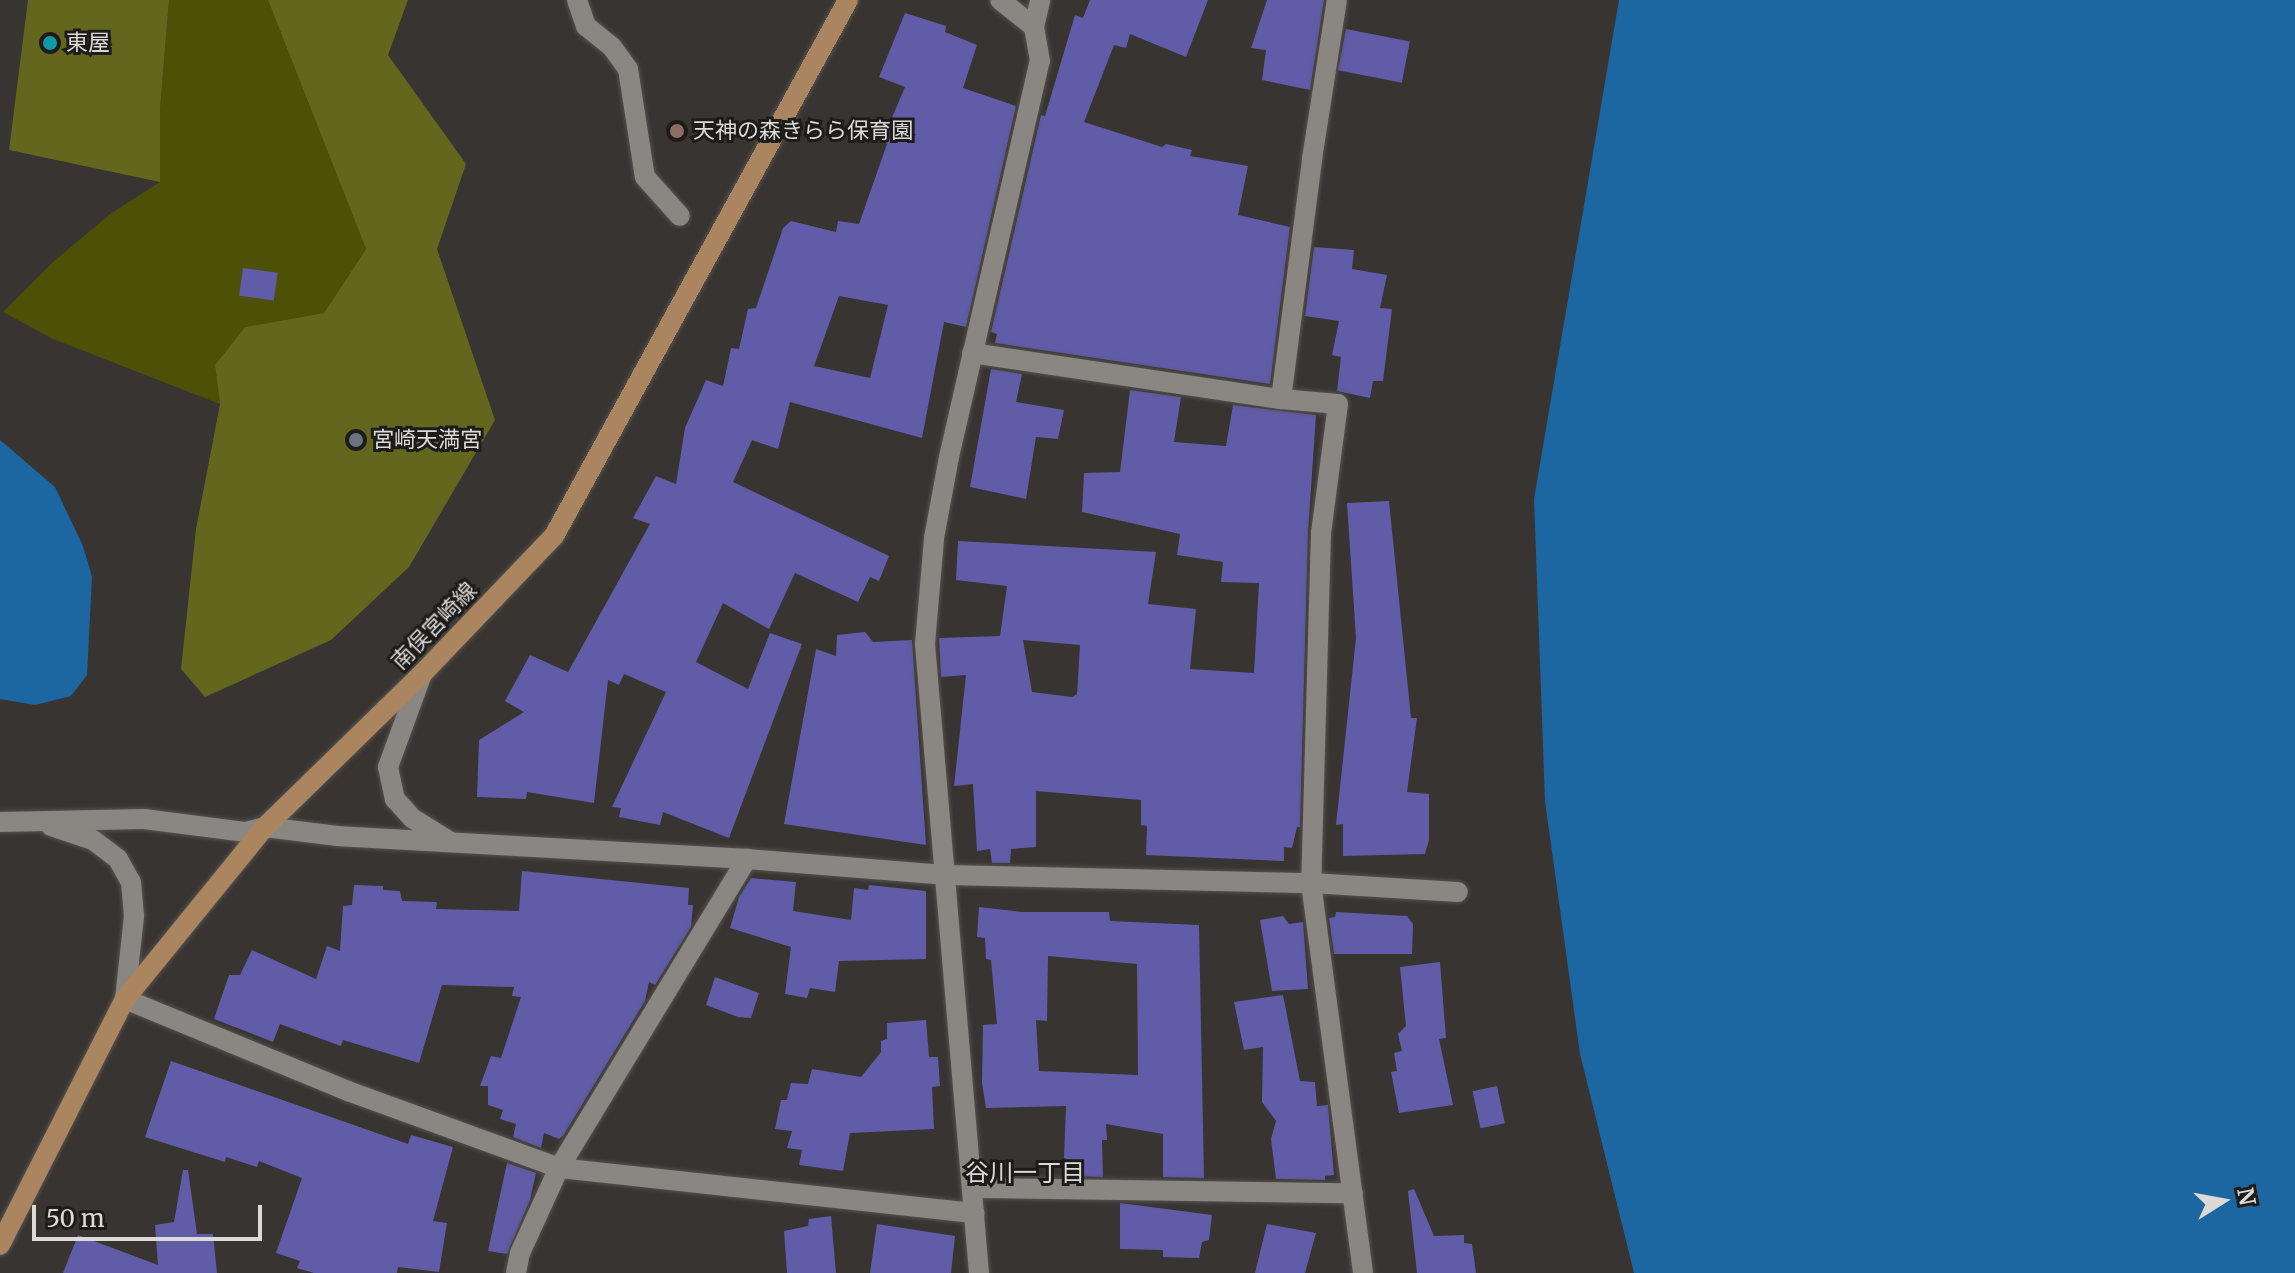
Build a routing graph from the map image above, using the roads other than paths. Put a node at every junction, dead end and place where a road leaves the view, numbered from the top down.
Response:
1 (577, 0) edge
2 (848, 0) edge
3 (1000, 0) edge
4 (1040, 0) edge
5 (1337, 0) edge
6 (1034, 27) junction
7 (680, 216) dead end
8 (972, 353) junction
9 (1281, 399) junction
10 (422, 674) junction
11 (0, 822) edge
12 (37, 822) junction
13 (265, 827) junction
14 (452, 843) junction
15 (747, 859) junction
16 (947, 875) junction
17 (1311, 883) junction
18 (1458, 892) dead end
19 (125, 999) junction
20 (559, 1168) junction
21 (973, 1188) junction
22 (1353, 1193) junction
23 (975, 1213) junction
24 (0, 1245) edge
25 (516, 1273) edge
26 (979, 1273) edge
27 (1363, 1273) edge

1 - 7 street
2 - 10 main road, 南俣宮崎線
3 - 6 street
4 - 6 street
5 - 9 street
6 - 8 street
8 - 9 street
8 - 16 street
9 - 17 street
10 - 13 main road, 南俣宮崎線
10 - 14 street
11 - 12 street
12 - 13 street
12 - 19 street
13 - 14 street
13 - 19 main road, 南俣宮崎線
14 - 15 street
15 - 16 street
15 - 20 street
16 - 17 street
16 - 21 street
17 - 18 street
17 - 22 street
19 - 20 street
19 - 24 main road, 南俣宮崎線
20 - 23 street
20 - 25 street
21 - 22 street
21 - 23 street
22 - 27 street
23 - 26 street

